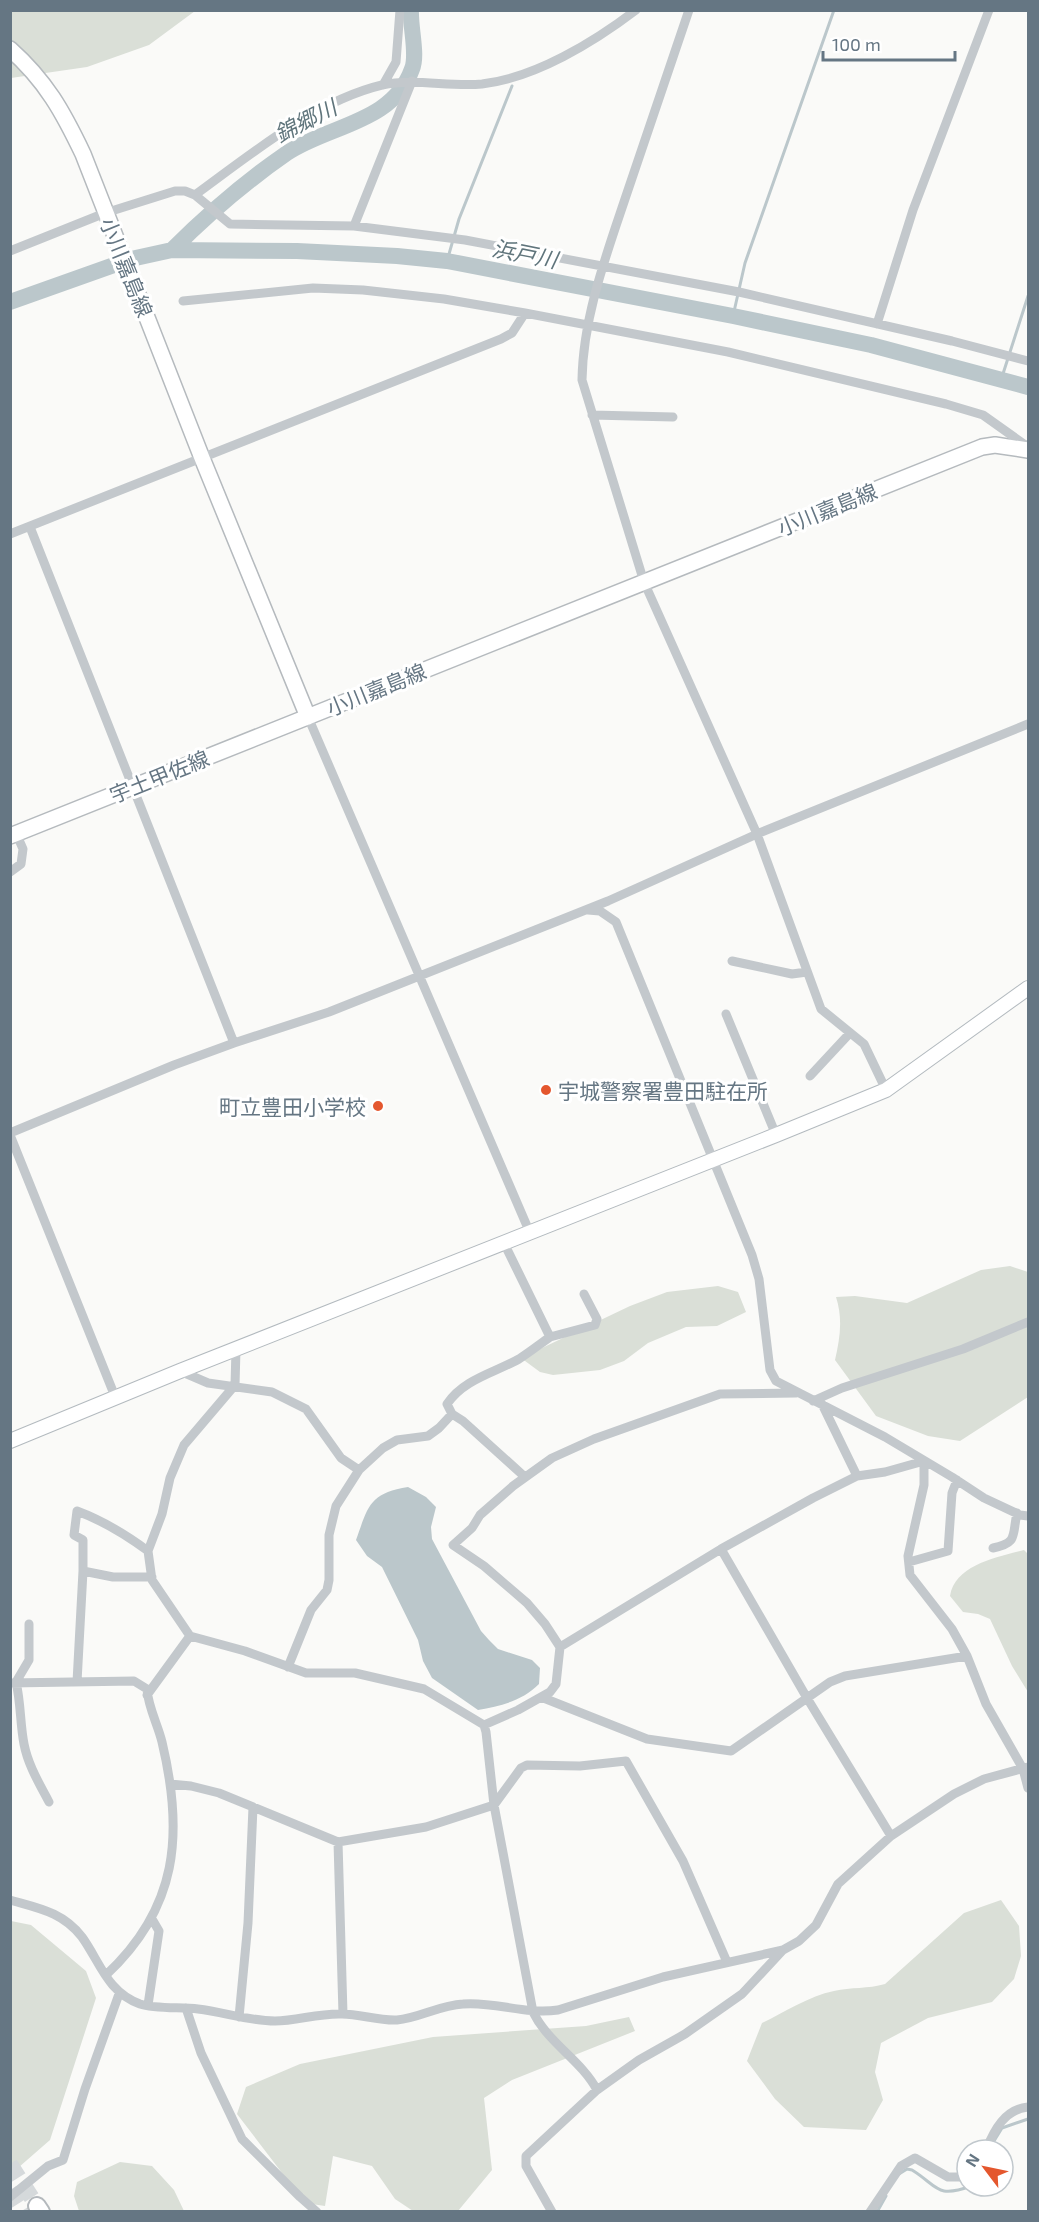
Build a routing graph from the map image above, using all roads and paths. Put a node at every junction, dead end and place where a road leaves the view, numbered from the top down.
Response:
1 (400, 10) edge
2 (636, 10) edge
3 (689, 10) edge
4 (989, 10) edge
5 (10, 49) edge
6 (412, 81) junction
7 (382, 85) junction
8 (198, 197) junction
9 (105, 213) junction
10 (354, 226) junction
11 (10, 251) edge
12 (603, 266) junction
13 (183, 301) dead end
14 (525, 313) junction
15 (877, 324) junction
16 (589, 327) junction
17 (1029, 361) edge
18 (592, 415) junction
19 (673, 417) dead end
20 (1029, 448) edge
21 (202, 458) junction
22 (30, 527) junction
23 (10, 534) edge
24 (644, 582) junction
25 (308, 717) junction
26 (1029, 724) edge
27 (134, 786) junction
28 (757, 834) junction
29 (13, 835) edge
30 (10, 872) edge
31 (584, 910) junction
32 (732, 961) dead end
33 (807, 972) junction
34 (418, 975) junction
35 (1029, 988) edge
36 (726, 1014) dead end
37 (850, 1033) junction
38 (234, 1043) junction
39 (810, 1076) dead end
40 (886, 1090) junction
41 (10, 1134) edge
42 (776, 1135) junction
43 (713, 1160) junction
44 (530, 1233) junction
45 (504, 1243) junction
46 (584, 1294) dead end
47 (1029, 1322) edge
48 (550, 1337) junction
49 (236, 1349) junction
50 (180, 1371) junction
51 (235, 1385) junction
52 (796, 1393) junction
53 (116, 1399) junction
54 (817, 1403) junction
55 (452, 1414) junction
56 (10, 1441) edge
57 (924, 1461) junction
58 (359, 1470) junction
59 (857, 1476) junction
60 (525, 1477) junction
61 (957, 1480) junction
62 (1017, 1513) junction
63 (1029, 1516) edge
64 (993, 1548) dead end
65 (721, 1549) junction
66 (148, 1551) junction
67 (909, 1562) junction
68 (83, 1570) junction
69 (152, 1577) junction
70 (28, 1624) dead end
71 (190, 1636) junction
72 (560, 1647) junction
73 (967, 1656) junction
74 (288, 1666) junction
75 (77, 1682) junction
76 (13, 1683) edge
77 (147, 1695) junction
78 (541, 1698) junction
79 (807, 1698) junction
80 (484, 1725) junction
81 (1026, 1768) edge
82 (170, 1784) junction
83 (1029, 1788) edge
84 (49, 1802) dead end
85 (494, 1805) junction
86 (253, 1807) junction
87 (891, 1836) junction
88 (338, 1842) junction
89 (10, 1900) edge
90 (152, 1918) junction
91 (783, 1950) junction
92 (727, 1962) junction
93 (106, 1975) junction
94 (119, 1994) junction
95 (148, 2005) junction
96 (186, 2008) junction
97 (533, 2012) junction
98 (343, 2014) junction
99 (239, 2017) junction
100 (597, 2090) junction
101 (1029, 2107) edge
102 (991, 2138) edge
103 (955, 2177) edge
104 (10, 2197) edge
105 (317, 2211) edge
106 (552, 2211) edge
107 (870, 2211) edge

1 - 7 street
2 - 6 street
3 - 12 street
4 - 15 street
5 - 9 main road, 小川嘉島線
6 - 7 street
6 - 10 street
7 - 8 street
8 - 9 street
8 - 10 street
9 - 11 street
9 - 21 main road, 小川嘉島線
10 - 12 street
12 - 15 street
12 - 16 street
13 - 14 street
14 - 16 street
14 - 21 street
15 - 17 street
16 - 18 street
16 - 20 street
18 - 19 street
18 - 24 street
20 - 24 main road, 小川嘉島線
21 - 22 street
21 - 25 main road, 小川嘉島線
22 - 23 street
22 - 27 street
24 - 25 main road, 小川嘉島線
24 - 28 street
25 - 27 main road, 宇土甲佐線
25 - 34 street
26 - 28 street
27 - 29 main road, 宇土甲佐線
27 - 38 street
28 - 31 street
28 - 33 street
29 - 30 street
31 - 34 street
31 - 43 street
32 - 33 street
33 - 37 street
34 - 38 street
34 - 44 street
35 - 40 street
36 - 42 street
37 - 39 street
37 - 40 street
38 - 41 street
40 - 42 street
41 - 53 street
42 - 43 street
43 - 44 street
43 - 52 street
44 - 45 street
45 - 48 street
45 - 49 street
46 - 48 street
47 - 54 street
48 - 55 street
49 - 50 street
49 - 51 street
50 - 51 street
50 - 53 street
51 - 58 street
51 - 66 street
52 - 54 street
52 - 60 street
53 - 56 street
54 - 57 street
54 - 59 street
55 - 58 street
55 - 60 street
57 - 59 street
57 - 61 street
57 - 67 street
58 - 74 street
59 - 65 street
60 - 72 street
61 - 62 street
61 - 67 street
62 - 63 street
62 - 64 street
65 - 72 street
65 - 79 street
66 - 68 street
66 - 69 street
67 - 73 street
68 - 69 street
68 - 75 street
69 - 71 street
70 - 76 street
71 - 74 street
71 - 77 street
72 - 78 street
73 - 79 street
73 - 81 street
74 - 80 street
75 - 76 street
75 - 77 street
76 - 84 street
77 - 82 street
78 - 79 street
78 - 80 street
79 - 87 street
80 - 85 street
81 - 83 street
81 - 87 street
82 - 86 street
82 - 90 street
85 - 88 street
85 - 92 street
85 - 97 street
86 - 88 street
86 - 99 street
87 - 91 street
88 - 98 street
89 - 93 street
90 - 93 street
90 - 95 street
91 - 92 street
91 - 100 street
92 - 97 street
93 - 94 street
94 - 95 street
94 - 104 street
95 - 96 street
96 - 99 street
96 - 105 street
97 - 98 street
97 - 100 street
98 - 99 street
100 - 106 street
101 - 102 street
103 - 107 street

